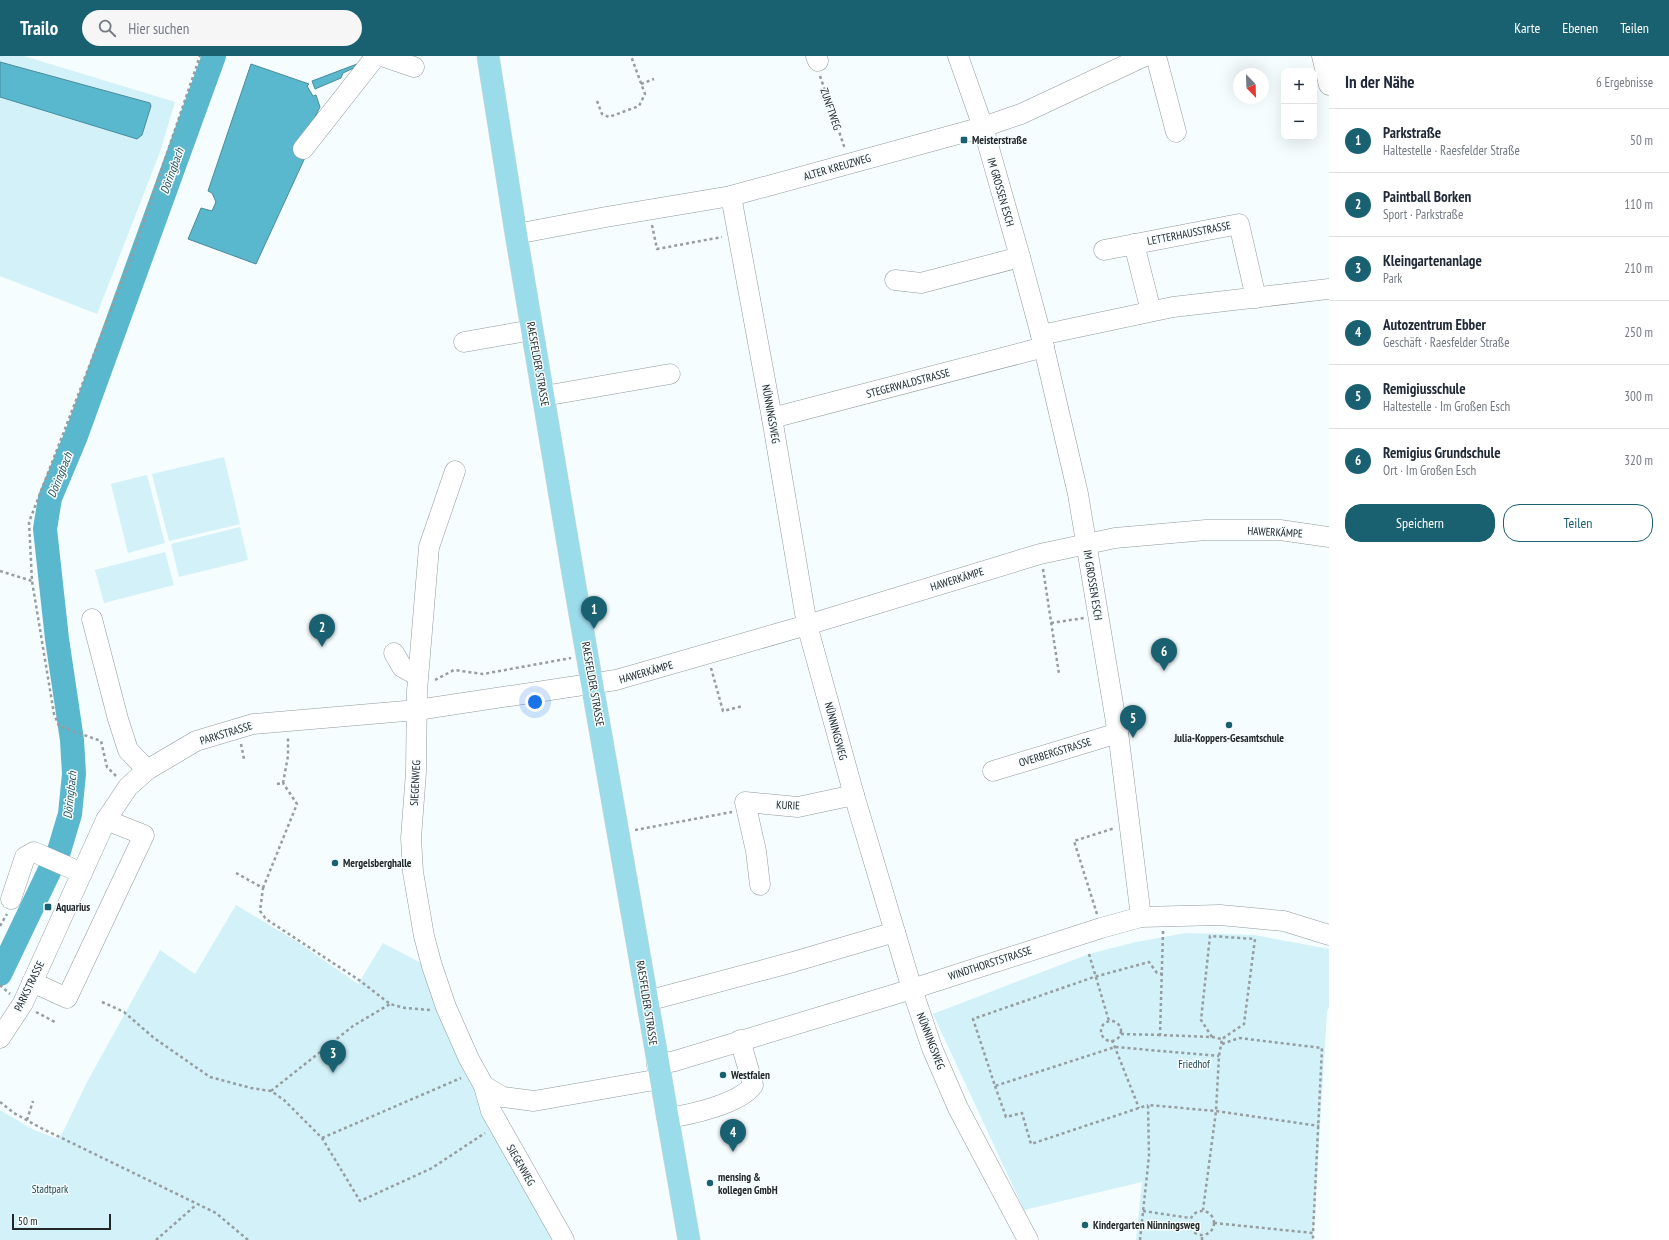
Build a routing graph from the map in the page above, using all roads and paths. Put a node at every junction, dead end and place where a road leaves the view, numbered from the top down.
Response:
1 (200, 56) edge
2 (376, 56) edge
3 (382, 56) edge
4 (488, 56) edge
5 (631, 56) edge
6 (958, 56) edge
7 (1145, 56) edge
8 (1156, 56) edge
9 (1322, 56) edge
10 (817, 58) edge
11 (414, 67) dead end
12 (654, 79) dead end
13 (641, 84) junction
14 (1329, 85) edge
15 (597, 101) dead end
16 (983, 127) junction
17 (1176, 132) dead end
18 (303, 149) dead end
19 (849, 163) junction
20 (731, 196) junction
21 (649, 210) junction
22 (516, 234) junction
23 (738, 234) junction
24 (1134, 244) junction
25 (1104, 250) dead end
26 (1020, 257) junction
27 (895, 280) dead end
28 (1329, 289) edge
29 (1256, 298) junction
30 (1151, 311) junction
31 (532, 330) junction
32 (1042, 341) junction
33 (464, 342) dead end
34 (670, 374) dead end
35 (544, 396) junction
36 (772, 418) junction
37 (455, 471) dead end
38 (1329, 537) edge
39 (1087, 544) junction
40 (1040, 554) junction
41 (0, 571) edge
42 (32, 581) junction
43 (1097, 615) junction
44 (92, 619) dead end
45 (1051, 623) junction
46 (807, 625) junction
47 (394, 653) dead end
48 (708, 654) junction
49 (588, 655) junction
50 (1059, 674) dead end
51 (417, 683) junction
52 (593, 684) junction
53 (743, 706) dead end
54 (417, 710) junction
55 (288, 730) dead end
56 (1118, 733) junction
57 (240, 739) dead end
58 (244, 759) dead end
59 (147, 770) junction
60 (993, 771) dead end
61 (283, 783) junction
62 (277, 784) dead end
63 (128, 787) junction
64 (854, 795) junction
65 (745, 802) junction
66 (106, 820) junction
67 (1129, 824) junction
68 (619, 833) junction
69 (82, 873) junction
70 (236, 873) dead end
71 (760, 885) dead end
72 (263, 888) junction
73 (10, 899) dead end
74 (1162, 916) junction
75 (1140, 917) junction
76 (1101, 928) junction
77 (895, 932) junction
78 (1329, 935) edge
79 (1089, 954) dead end
80 (1163, 974) junction
81 (1094, 977) junction
82 (32, 982) junction
83 (0, 985) edge
84 (912, 989) junction
85 (3, 990) dead end
86 (647, 1001) junction
87 (102, 1002) dead end
88 (390, 1004) junction
89 (446, 1007) junction
90 (1109, 1021) junction
91 (1121, 1034) junction
92 (1160, 1036) junction
93 (1212, 1037) junction
94 (0, 1038) edge
95 (1222, 1039) junction
96 (740, 1040) junction
97 (1112, 1040) junction
98 (1222, 1044) junction
99 (1115, 1047) junction
100 (1219, 1056) junction
101 (659, 1072) junction
102 (480, 1079) junction
103 (995, 1086) junction
104 (271, 1090) junction
105 (33, 1101) dead end
106 (0, 1102) edge
107 (1148, 1105) junction
108 (1139, 1108) junction
109 (1216, 1111) junction
110 (667, 1118) junction
111 (27, 1120) junction
112 (498, 1124) junction
113 (1319, 1126) junction
114 (322, 1138) junction
115 (196, 1205) junction
116 (1203, 1210) junction
117 (1143, 1211) junction
118 (1190, 1218) junction
119 (1214, 1223) junction
120 (1313, 1233) junction
121 (1202, 1235) junction
122 (156, 1240) edge
123 (248, 1240) edge
124 (564, 1240) edge
125 (689, 1240) edge
126 (1028, 1240) edge
127 (1140, 1240) edge
128 (1202, 1240) edge
129 (1313, 1240) edge

1 - 42 path
2 - 18 street
3 - 11 street
4 - 22 main road, RAESFELDER STRASSE
5 - 13 path
6 - 16 street
7 - 16 street, ALTER KREUZWEG
8 - 17 street
9 - 14 street
10 - 19 path, ZUNFTWEG
12 - 13 path
13 - 15 path
16 - 19 street, ALTER KREUZWEG
16 - 26 street, IM GROSSEN ESCH
19 - 20 street, ALTER KREUZWEG
20 - 21 street, ALTER KREUZWEG
20 - 23 street, NÜNNINGSWEG
21 - 22 street, ALTER KREUZWEG
21 - 23 path
22 - 31 main road, RAESFELDER STRASSE
23 - 36 street, NÜNNINGSWEG
24 - 25 street, LETTERHAUSSTRASSE
24 - 29 street, LETTERHAUSSTRASSE
24 - 30 street, LETTERHAUSSTRASSE
26 - 27 street
26 - 32 street, IM GROSSEN ESCH
28 - 29 street
29 - 30 street
30 - 32 street
31 - 33 street
31 - 35 main road, RAESFELDER STRASSE
32 - 36 street, STEGERWALDSTRASSE
32 - 39 street, IM GROSSEN ESCH
34 - 35 street
35 - 49 main road, RAESFELDER STRASSE
36 - 46 street, NÜNNINGSWEG
37 - 51 street, SIEGENWEG
38 - 39 street, HAWERKÄMPE
39 - 40 street, HAWERKÄMPE
39 - 43 street, IM GROSSEN ESCH
40 - 45 path
40 - 46 street, HAWERKÄMPE
41 - 42 path
42 - 63 path
43 - 45 path
43 - 56 street, IM GROSSEN ESCH
44 - 59 street
45 - 50 path
46 - 48 street, HAWERKÄMPE
46 - 64 street, NÜNNINGSWEG
47 - 51 street
48 - 52 street, HAWERKÄMPE
48 - 53 path
49 - 51 path
49 - 52 main road, RAESFELDER STRASSE
51 - 54 street, SIEGENWEG
52 - 54 street, PARKSTRASSE
52 - 68 main road, RAESFELDER STRASSE
54 - 59 street, PARKSTRASSE
54 - 89 street, SIEGENWEG
55 - 61 path
56 - 60 street, OVERBERGSTRASSE
56 - 67 street, IM GROSSEN ESCH
57 - 58 path
59 - 63 street, PARKSTRASSE
61 - 62 path
61 - 72 path
63 - 66 street, PARKSTRASSE
64 - 65 street, KURIE
64 - 77 street, NÜNNINGSWEG
65 - 68 path
65 - 71 street
66 - 69 street, PARKSTRASSE
66 - 82 street
67 - 75 street, IM GROSSEN ESCH
67 - 76 path
68 - 86 main road, RAESFELDER STRASSE
69 - 73 street
69 - 82 street, PARKSTRASSE
70 - 72 path
72 - 88 path
74 - 75 street, WINDTHORSTSTRASSE
74 - 78 street, WINDTHORSTSTRASSE
74 - 80 path
75 - 76 street, WINDTHORSTSTRASSE
76 - 84 street, WINDTHORSTSTRASSE
77 - 84 street, NÜNNINGSWEG
77 - 86 street
79 - 81 path
80 - 81 path
80 - 92 path
81 - 90 path
81 - 103 path
82 - 94 street, PARKSTRASSE
83 - 85 path
84 - 96 street, WINDTHORSTSTRASSE
84 - 126 street, NÜNNINGSWEG
86 - 101 main road, RAESFELDER STRASSE
87 - 104 path
88 - 89 path
88 - 104 path
89 - 102 street, SIEGENWEG
90 - 91 path
90 - 97 path
91 - 92 path
91 - 97 path
92 - 93 path
93 - 95 path
93 - 95 path
95 - 98 path
96 - 101 street, WINDTHORSTSTRASSE
96 - 110 street
97 - 99 path
98 - 100 path
98 - 113 path
99 - 100 path
99 - 103 path
99 - 108 path
100 - 109 path
101 - 102 street, WINDTHORSTSTRASSE
101 - 110 main road, RAESFELDER STRASSE
102 - 112 street, SIEGENWEG
102 - 114 path
103 - 108 path
104 - 114 path
105 - 111 path
106 - 111 path
107 - 108 path
107 - 109 path
107 - 117 path
109 - 113 path
109 - 116 path
110 - 125 main road, RAESFELDER STRASSE
111 - 115 path
112 - 114 path
112 - 124 street, SIEGENWEG
113 - 120 path
115 - 122 path
115 - 123 path
116 - 118 path
116 - 119 path
117 - 118 path
117 - 127 path
118 - 121 path
119 - 120 path
119 - 121 path
120 - 129 path
121 - 128 path

